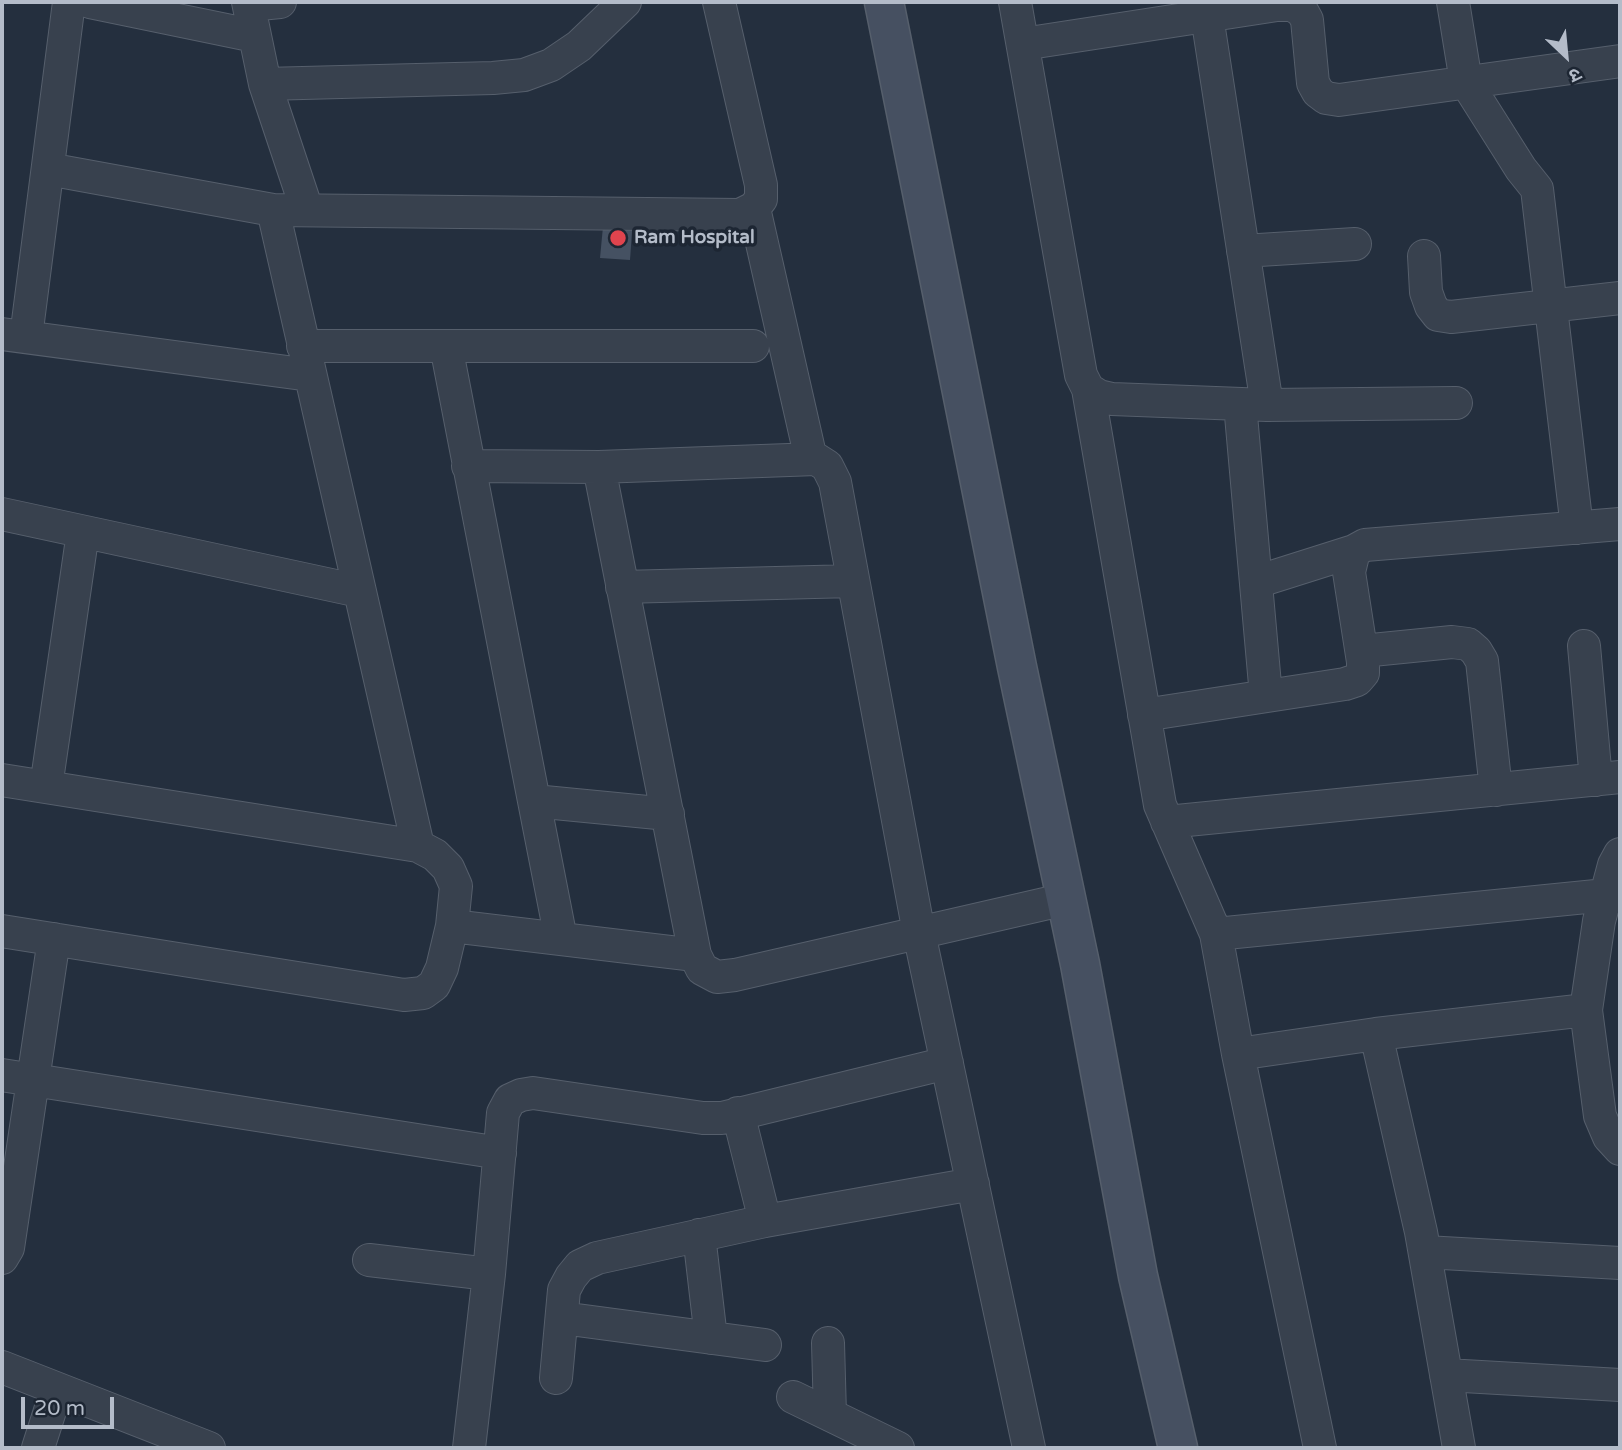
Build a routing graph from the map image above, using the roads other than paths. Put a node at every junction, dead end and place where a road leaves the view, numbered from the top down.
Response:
1 (69, 2) edge
2 (90, 2) edge
3 (625, 2) edge
4 (719, 2) edge
5 (884, 2) edge
6 (1016, 2) edge
7 (1453, 2) edge
8 (259, 3) edge
9 (1207, 16) junction
10 (255, 36) junction
11 (1023, 44) junction
12 (1620, 61) edge
13 (1466, 82) junction
14 (265, 84) junction
15 (48, 169) junction
16 (754, 208) junction
17 (273, 210) junction
18 (307, 211) junction
19 (1355, 244) dead end
20 (1243, 251) junction
21 (1424, 256) dead end
22 (1620, 298) edge
23 (1551, 306) junction
24 (14, 335) edge
25 (446, 346) junction
26 (753, 346) dead end
27 (307, 361) junction
28 (1088, 389) junction
29 (1456, 402) dead end
30 (1254, 405) junction
31 (811, 459) junction
32 (468, 466) junction
33 (599, 467) junction
34 (2, 514) edge
35 (1620, 524) edge
36 (1577, 528) junction
37 (83, 532) junction
38 (1354, 551) junction
39 (853, 581) junction
40 (1255, 582) junction
41 (622, 587) junction
42 (359, 591) junction
43 (1584, 646) dead end
44 (1362, 650) junction
45 (1266, 696) junction
46 (1144, 715) junction
47 (1608, 778) edge
48 (2, 780) edge
49 (47, 787) junction
50 (1496, 790) junction
51 (534, 802) junction
52 (668, 814) junction
53 (1167, 822) junction
54 (418, 846) junction
55 (1620, 854) edge
56 (1613, 896) edge
57 (1066, 899) junction
58 (452, 926) junction
59 (2, 931) edge
60 (919, 933) junction
61 (1216, 934) junction
62 (54, 939) junction
63 (561, 939) junction
64 (695, 955) junction
65 (1586, 1010) junction
66 (1376, 1034) junction
67 (1238, 1054) junction
68 (947, 1063) junction
69 (2, 1075) edge
70 (34, 1080) junction
71 (738, 1113) junction
72 (1620, 1149) edge
73 (499, 1153) junction
74 (973, 1184) junction
75 (765, 1221) junction
76 (699, 1235) junction
77 (1425, 1252) junction
78 (2, 1258) edge
79 (369, 1260) dead end
80 (1620, 1263) edge
81 (489, 1274) junction
82 (562, 1318) junction
83 (711, 1338) junction
84 (828, 1343) dead end
85 (765, 1345) dead end
86 (2, 1367) edge
87 (1446, 1376) junction
88 (556, 1378) dead end
89 (1620, 1385) edge
90 (57, 1389) junction
91 (793, 1396) dead end
92 (830, 1415) junction
93 (37, 1448) edge
94 (209, 1448) edge
95 (469, 1448) edge
96 (898, 1448) edge
97 (1030, 1448) edge
98 (1178, 1448) edge
99 (1320, 1448) edge
100 (1459, 1448) edge

1 - 15 street
2 - 10 street
3 - 14 street
4 - 16 street
5 - 57 street
6 - 11 street
7 - 13 street
8 - 10 street
9 - 11 street
9 - 13 street
9 - 20 street
10 - 14 street
11 - 28 street
12 - 13 street
13 - 23 street
14 - 18 street
15 - 17 street
15 - 24 street
16 - 18 street
16 - 31 street
17 - 18 street
17 - 27 street
19 - 20 street
20 - 30 street
21 - 23 street
22 - 23 street
23 - 36 street
24 - 27 street
25 - 26 street
25 - 27 street
25 - 32 street
27 - 42 street
28 - 30 street
28 - 46 street
29 - 30 street
30 - 40 street
31 - 33 street
31 - 39 street
32 - 33 street
32 - 51 street
33 - 41 street
34 - 37 street
35 - 36 street
36 - 38 street
37 - 42 street
37 - 49 street
38 - 40 street
38 - 44 street
39 - 41 street
39 - 60 street
40 - 45 street
41 - 52 street
42 - 54 street
43 - 47 street
44 - 45 street
44 - 50 street
45 - 46 street
46 - 53 street
47 - 50 street
48 - 49 street
49 - 54 street
50 - 53 street
51 - 52 street
51 - 63 street
52 - 64 street
53 - 61 street
54 - 58 street
55 - 56 street
56 - 61 street
56 - 65 street
57 - 60 street
57 - 98 street
58 - 62 street
58 - 63 street
59 - 62 street
60 - 64 street
60 - 68 street
61 - 67 street
62 - 70 street
63 - 64 street
65 - 66 street
65 - 72 street
66 - 67 street
66 - 77 street
67 - 99 street
68 - 71 street
68 - 74 street
69 - 70 street
70 - 73 street
70 - 78 street
71 - 73 street
71 - 75 street
73 - 81 street
74 - 75 street
74 - 97 street
75 - 76 street
76 - 82 street
76 - 83 street
77 - 80 street
77 - 87 street
79 - 81 street
81 - 95 street
82 - 83 street
82 - 88 street
83 - 85 street
84 - 92 street
86 - 90 street
87 - 89 street
87 - 100 street
90 - 93 street
90 - 94 street
91 - 92 street
92 - 96 street

